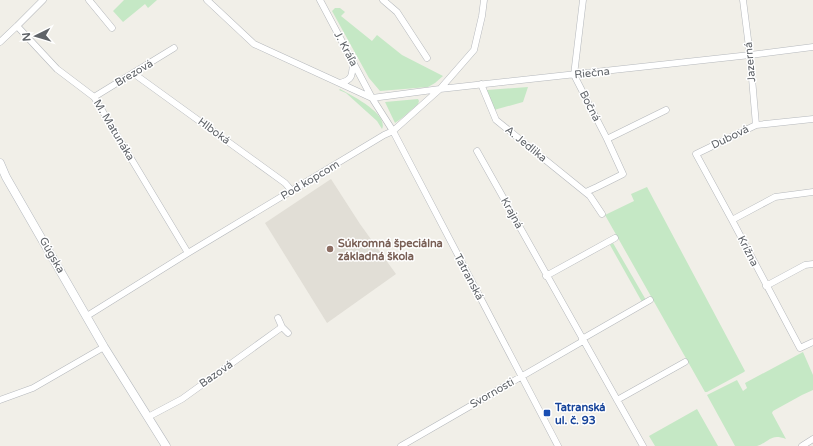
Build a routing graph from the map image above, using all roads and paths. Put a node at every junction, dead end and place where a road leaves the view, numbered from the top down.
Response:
1 (43, 0) edge
2 (89, 0) edge
3 (207, 0) edge
4 (320, 0) edge
5 (383, 0) edge
6 (484, 0) edge
7 (583, 0) edge
8 (744, 0) edge
9 (17, 26) junction
10 (112, 28) dead end
11 (0, 42) edge
12 (813, 47) edge
13 (174, 48) dead end
14 (750, 55) junction
15 (427, 58) dead end
16 (353, 62) junction
17 (134, 73) junction
18 (574, 75) junction
19 (340, 84) junction
20 (481, 84) junction
21 (440, 89) junction
22 (94, 97) junction
23 (372, 98) junction
24 (666, 110) dead end
25 (813, 119) edge
26 (756, 125) junction
27 (393, 131) junction
28 (607, 139) junction
29 (477, 151) dead end
30 (696, 154) joint
31 (0, 163) edge
32 (292, 191) junction
33 (586, 192) junction
34 (813, 192) edge
35 (602, 214) dead end
36 (732, 220) junction
37 (615, 238) dead end
38 (188, 253) junction
39 (813, 264) edge
40 (546, 276) junction
41 (766, 286) junction
42 (650, 300) dead end
43 (87, 316) junction
44 (278, 318) dead end
45 (282, 327) junction
46 (288, 333) dead end
47 (582, 340) junction
48 (813, 342) edge
49 (104, 347) junction
50 (685, 362) dead end
51 (521, 376) junction
52 (0, 400) edge
53 (617, 400) junction
54 (148, 417) junction
55 (813, 439) edge
56 (166, 446) edge
57 (401, 446) edge
58 (558, 446) edge
59 (643, 446) edge
60 (802, 446) edge

1 - 9 street
2 - 10 street
3 - 19 street
4 - 16 street, J. Kráľa
5 - 15 street
6 - 21 street, Pod kopcom
7 - 18 street
8 - 14 street, Jazerná
9 - 11 street
9 - 22 street, M. Matunáka
12 - 14 street, Riečna
13 - 17 street, Brezová
14 - 18 street, Riečna
14 - 26 street, Jazerná
16 - 19 street
16 - 23 street, J. Kráľa
17 - 22 street, Brezová
17 - 32 street, Hlboká
18 - 20 street, Riečna
18 - 28 street, Bočná
19 - 23 street
20 - 21 street, Riečna
20 - 33 street, A. Jedlika
21 - 23 street, Riečna
21 - 27 street, Pod kopcom
22 - 38 street, M. Matunáka
23 - 27 street, Tatranská
24 - 28 street
25 - 26 street, Dubová
26 - 30 street, Dubová
27 - 32 street, Pod kopcom
27 - 51 street, Tatranská
28 - 33 street, Bočná
29 - 40 street, Krajná
30 - 36 street, Krížna
31 - 43 main road, Gúgska
32 - 38 street, Pod kopcom
33 - 35 street, A. Jedlika
34 - 36 street
36 - 41 street, Krížna
37 - 40 street
38 - 43 street, Pod kopcom
39 - 41 street
40 - 47 street, Krajná
41 - 48 street, Krížna
42 - 47 street
43 - 49 main road, Gúgska
44 - 45 street
45 - 46 street
45 - 54 street, Bazová
47 - 51 street, Svornosti
47 - 53 street, Krajná
49 - 52 street
49 - 54 main road, Gúgska
50 - 53 street
51 - 57 street, Svornosti
51 - 58 street, Tatranská
53 - 59 street, Krajná
54 - 56 main road, Gúgska
55 - 60 street

